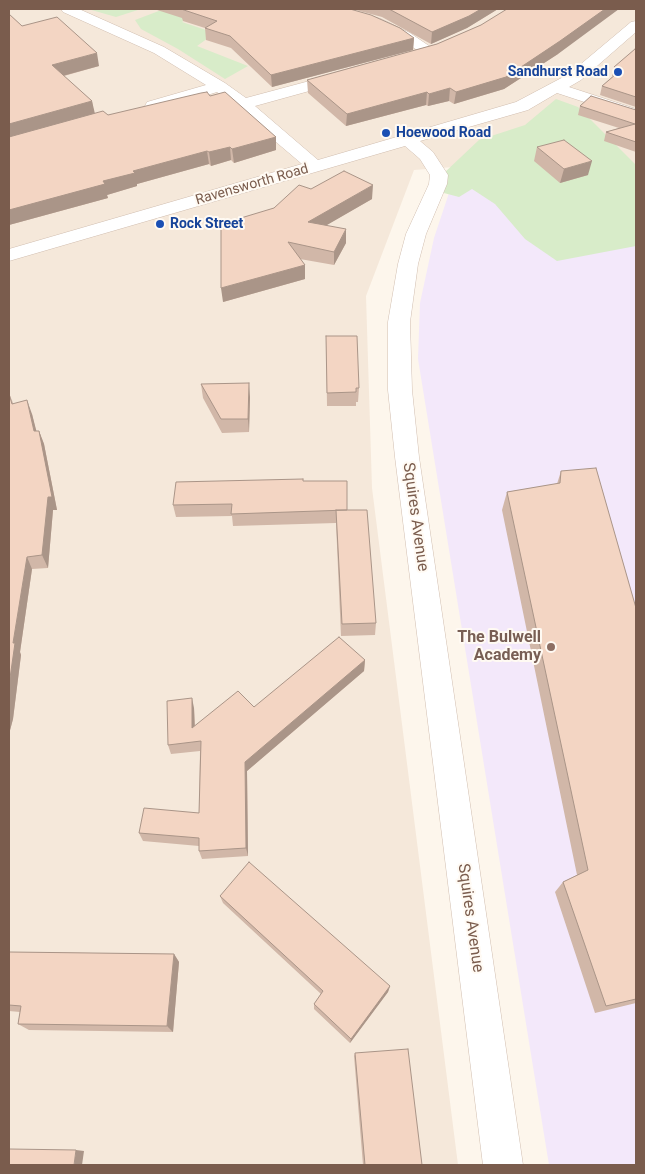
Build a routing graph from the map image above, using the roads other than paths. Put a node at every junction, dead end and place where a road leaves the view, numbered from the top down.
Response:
1 (68, 9) edge
2 (331, 9) edge
3 (390, 13) dead end
4 (376, 22) junction
5 (636, 25) edge
6 (414, 57) edge
7 (358, 73) edge
8 (219, 86) junction
9 (557, 88) junction
10 (243, 104) junction
11 (138, 110) edge
12 (636, 114) edge
13 (409, 140) junction
14 (316, 167) junction
15 (9, 255) edge
16 (503, 1165) edge

1 - 8 street
2 - 4 street
3 - 4 street
4 - 6 street
5 - 9 street
7 - 10 street
8 - 10 street
8 - 11 street
9 - 12 street
9 - 13 street
10 - 14 street
13 - 14 street, Ravensworth Road
13 - 16 street, Squires Avenue
14 - 15 street, Ravensworth Road

